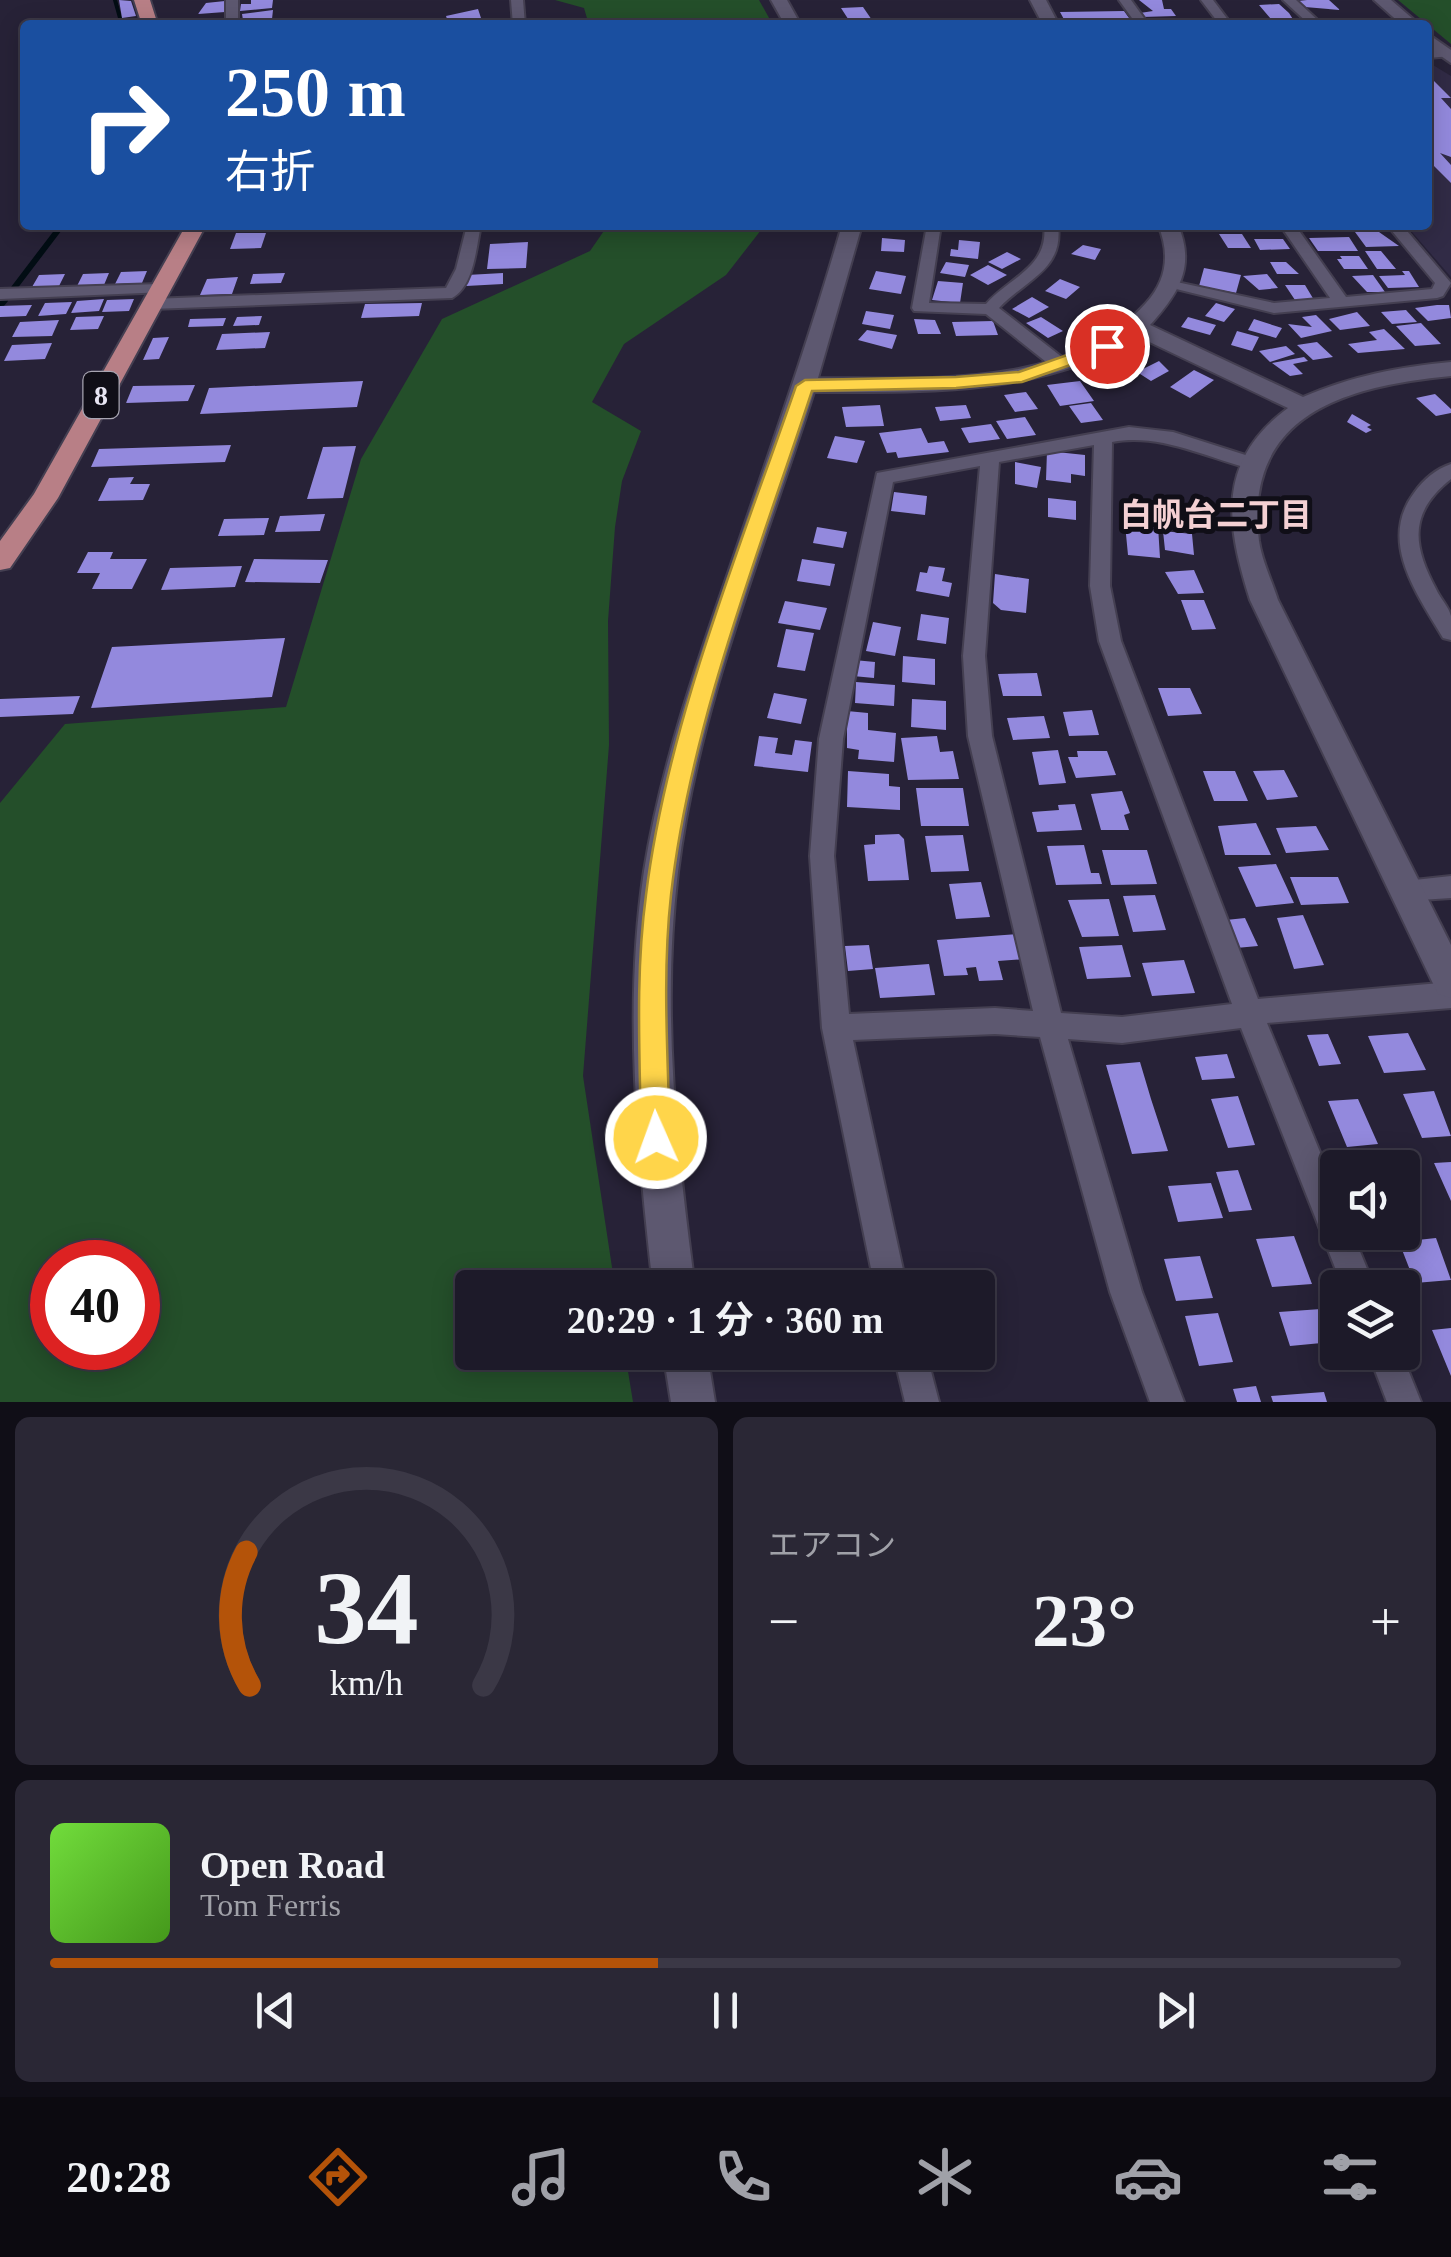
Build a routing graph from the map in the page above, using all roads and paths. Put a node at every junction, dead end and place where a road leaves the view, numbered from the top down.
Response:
1 (1207, 0) edge
2 (1289, 0) edge
3 (1382, 0) edge
4 (1222, 20) edge
5 (1311, 20) edge
6 (1406, 20) edge
7 (193, 230) edge
8 (473, 230) edge
9 (851, 230) edge
10 (933, 230) edge
11 (1051, 230) edge
12 (1170, 230) edge
13 (1291, 230) edge
14 (1398, 230) edge
15 (1172, 286) junction
16 (0, 294) edge
17 (155, 296) junction
18 (1342, 302) junction
19 (990, 309) junction
20 (1136, 328) junction
21 (1061, 366) junction
22 (1451, 368) edge
23 (805, 386) junction
24 (1304, 407) junction
25 (1103, 439) junction
26 (990, 457) junction
27 (1251, 464) junction
28 (1451, 470) edge
29 (0, 561) edge
30 (1451, 632) edge
31 (1451, 887) edge
32 (1405, 890) junction
33 (1451, 982) edge
34 (1451, 994) edge
35 (1249, 1012) junction
36 (1051, 1027) junction
37 (836, 1028) junction
38 (672, 1270) edge
39 (887, 1270) edge
40 (1352, 1270) edge
41 (688, 1370) edge
42 (914, 1370) edge
43 (1391, 1370) edge
44 (693, 1402) edge
45 (922, 1402) edge
46 (1167, 1402) edge
47 (1404, 1402) edge

1 - 4 street
2 - 5 street
3 - 6 street
7 - 17 main road, 8
8 - 17 street
9 - 23 street
10 - 19 street
11 - 19 street
12 - 15 street
13 - 18 street
14 - 18 street
15 - 18 street
15 - 20 street
16 - 17 street
17 - 29 main road, 8
19 - 21 street
20 - 21 street
20 - 24 street
21 - 23 street
22 - 24 street
23 - 38 street
24 - 27 street
25 - 26 street
25 - 27 street
25 - 35 street
26 - 36 street
26 - 37 street
27 - 32 street
28 - 30 street
31 - 32 street
32 - 33 street
34 - 35 street
35 - 36 street
35 - 40 street
36 - 37 street
36 - 46 street
37 - 39 street
41 - 44 street
42 - 45 street
43 - 47 street

